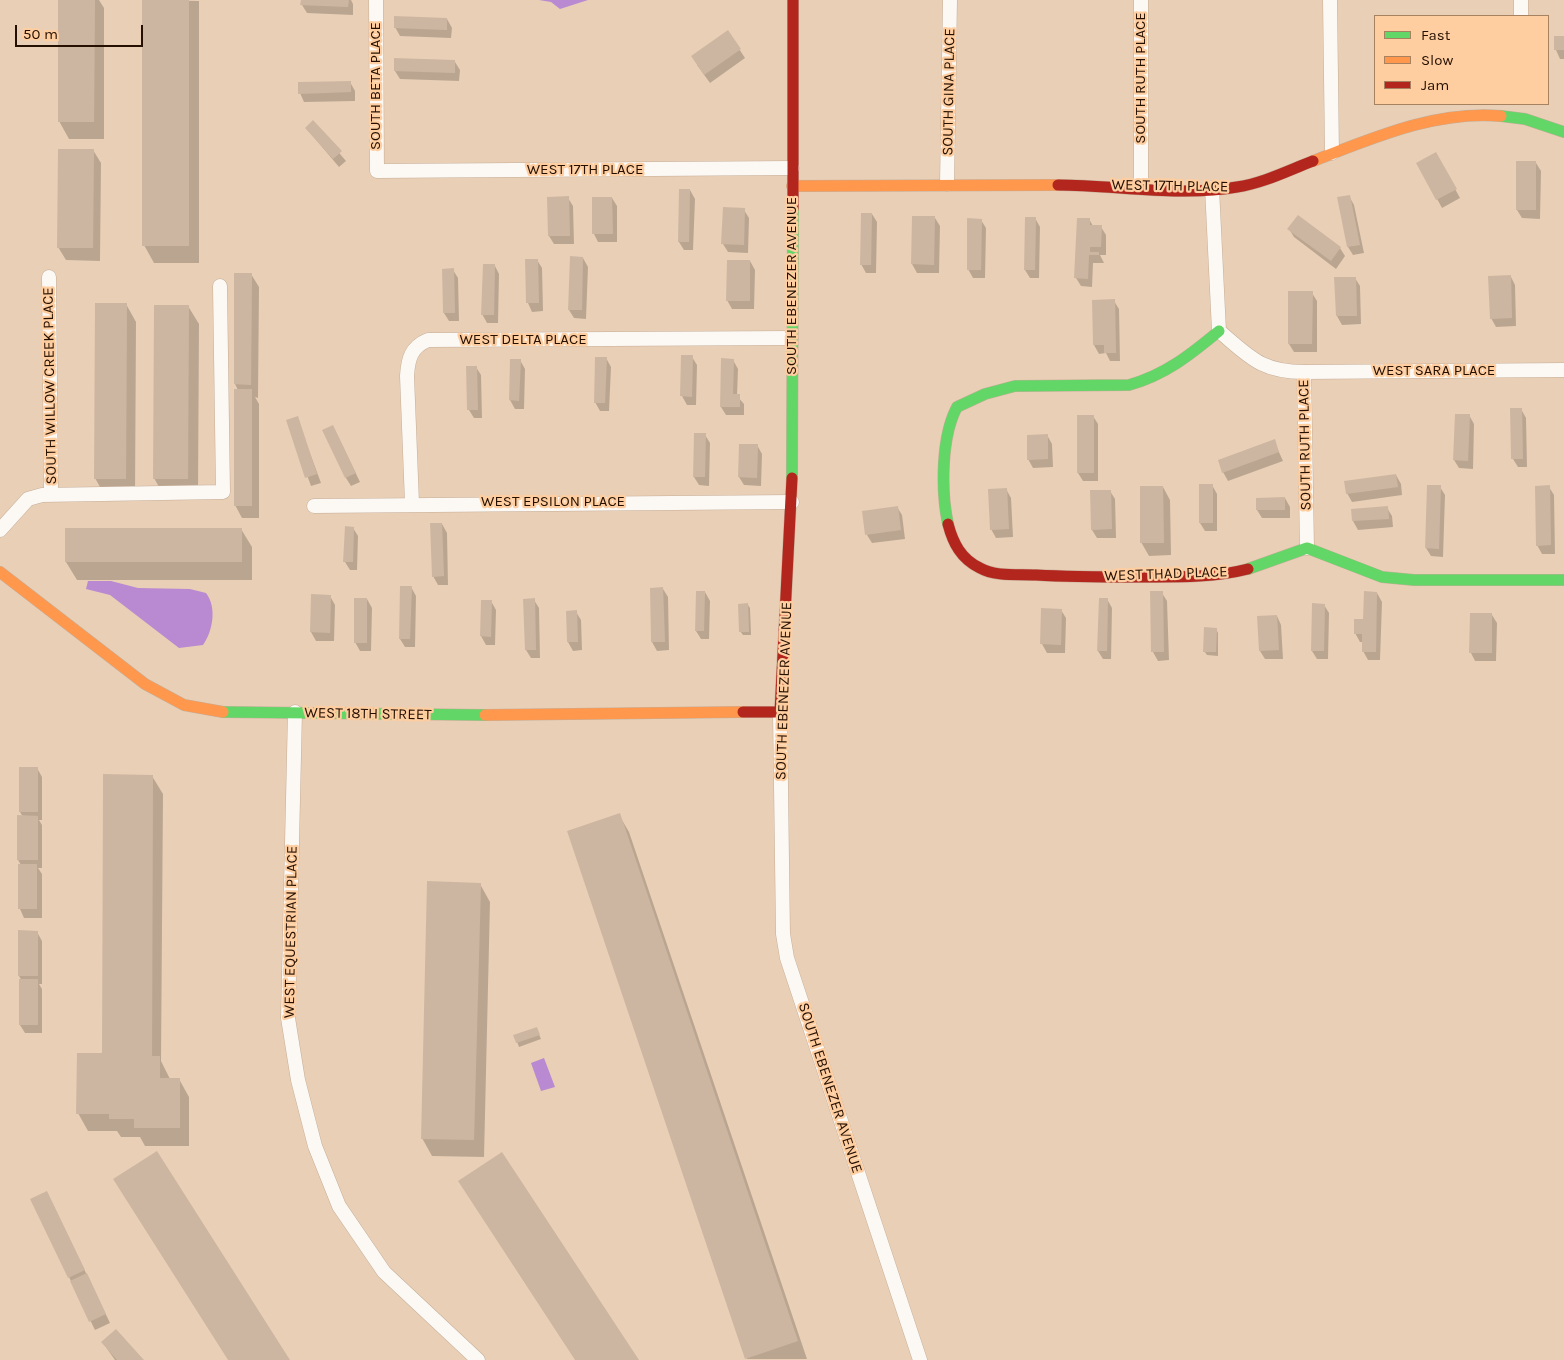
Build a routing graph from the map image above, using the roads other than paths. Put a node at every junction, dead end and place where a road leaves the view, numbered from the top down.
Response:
1 (376, 0) edge
2 (793, 0) edge
3 (950, 0) edge
4 (1141, 0) edge
5 (1330, 0) edge
6 (1521, 0) edge
7 (1521, 15) edge
8 (1520, 105) edge
9 (1520, 118) junction
10 (1564, 132) edge
11 (1332, 153) junction
12 (792, 168) junction
13 (377, 171) joint
14 (947, 184) junction
15 (792, 186) junction
16 (1141, 186) junction
17 (1212, 188) junction
18 (49, 277) dead end
19 (220, 286) dead end
20 (1219, 331) junction
21 (791, 338) junction
22 (1564, 370) edge
23 (1304, 372) junction
24 (51, 494) junction
25 (792, 502) junction
26 (412, 503) junction
27 (314, 506) dead end
28 (0, 530) edge
29 (1307, 548) junction
30 (0, 572) edge
31 (1564, 580) edge
32 (295, 712) junction
33 (780, 712) junction
34 (478, 1360) edge
35 (920, 1360) edge

1 - 13 street, SOUTH BETA PLACE
2 - 12 street, SOUTH EBENEZER AVENUE
3 - 14 street, SOUTH GINA PLACE
4 - 16 street, SOUTH RUTH PLACE
5 - 11 street
6 - 7 street
8 - 9 street
9 - 10 street, WEST 17TH PLACE
9 - 11 street, WEST 17TH PLACE
11 - 17 street, WEST 17TH PLACE
12 - 13 street, WEST 17TH PLACE
12 - 15 street, SOUTH EBENEZER AVENUE
14 - 15 street, WEST 17TH PLACE
14 - 16 street, WEST 17TH PLACE
15 - 21 street, SOUTH EBENEZER AVENUE
16 - 17 street, WEST 17TH PLACE
17 - 20 street
18 - 24 street, SOUTH WILLOW CREEK PLACE
19 - 24 street
20 - 23 street, SOUTH RUTH PLACE
20 - 29 street, WEST THAD PLACE
21 - 25 street, SOUTH EBENEZER AVENUE
21 - 26 street, WEST DELTA PLACE
22 - 23 street, WEST SARA PLACE
23 - 29 street, SOUTH RUTH PLACE
24 - 28 street
25 - 26 street, WEST EPSILON PLACE
25 - 33 street, SOUTH EBENEZER AVENUE
26 - 27 street, WEST EPSILON PLACE
29 - 31 street
30 - 32 street, WEST 18TH STREET
32 - 33 street, WEST 18TH STREET
32 - 34 street, WEST EQUESTRIAN PLACE
33 - 35 street, SOUTH EBENEZER AVENUE

